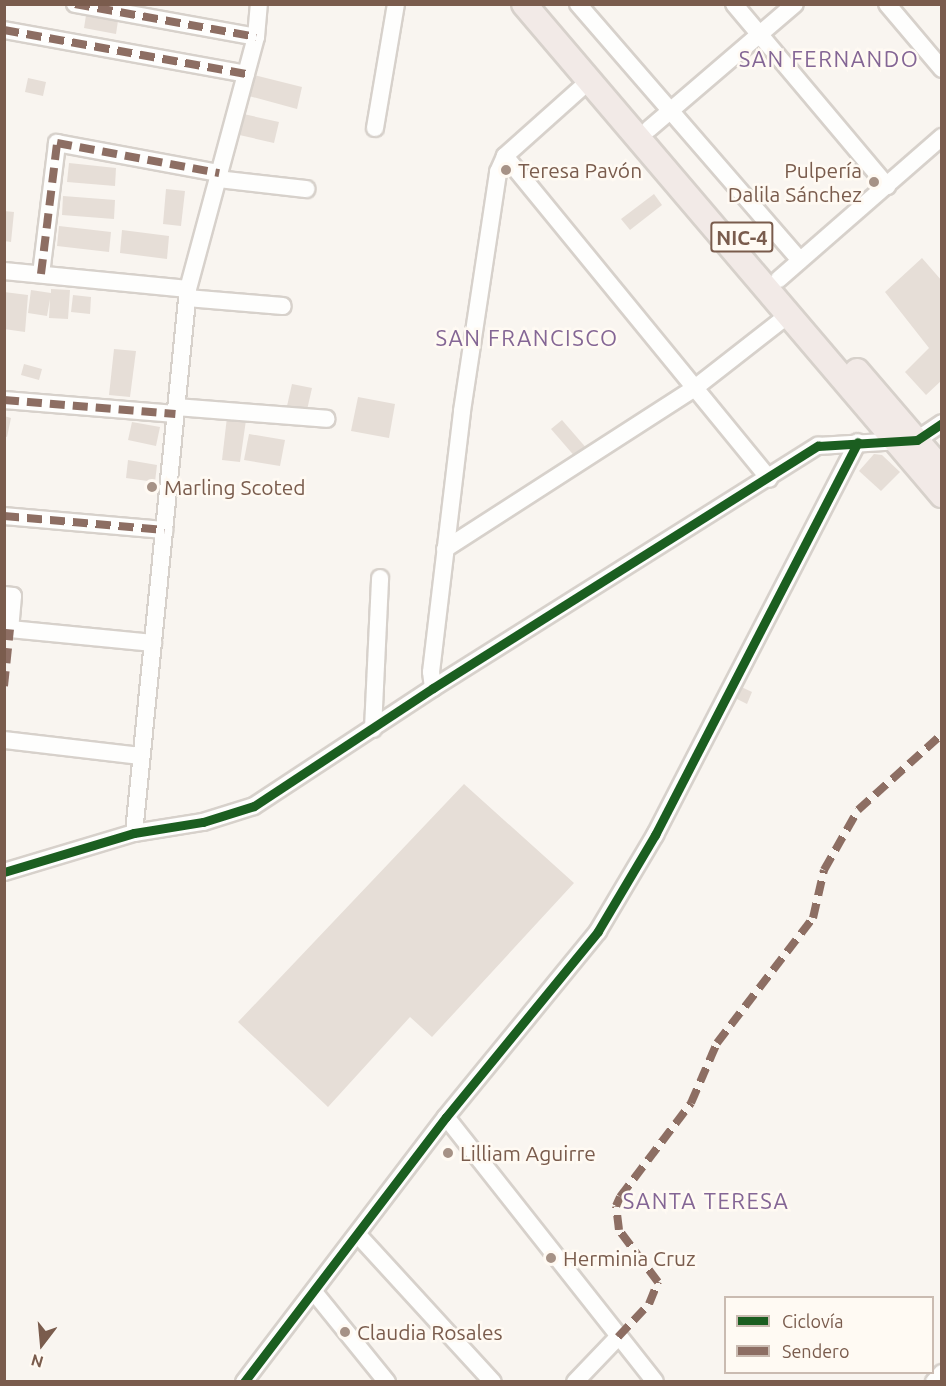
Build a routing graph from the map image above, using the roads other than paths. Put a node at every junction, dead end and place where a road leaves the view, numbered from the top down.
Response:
1 (75, 4) edge
2 (259, 4) edge
3 (396, 4) edge
4 (524, 4) edge
5 (542, 4) edge
6 (578, 4) edge
7 (734, 4) edge
8 (795, 4) edge
9 (887, 4) edge
10 (4, 30) edge
11 (760, 34) junction
12 (256, 36) junction
13 (942, 69) edge
14 (246, 74) junction
15 (589, 81) junction
16 (670, 114) junction
17 (375, 128) dead end
18 (649, 129) junction
19 (942, 137) edge
20 (505, 156) junction
21 (218, 176) junction
22 (886, 186) junction
23 (306, 189) dead end
24 (800, 260) junction
25 (4, 271) edge
26 (41, 274) junction
27 (779, 279) junction
28 (187, 293) junction
29 (283, 306) dead end
30 (788, 315) junction
31 (696, 387) junction
32 (4, 400) edge
33 (176, 410) junction
34 (327, 419) dead end
35 (942, 423) edge
36 (858, 442) junction
37 (906, 442) junction
38 (942, 470) edge
39 (769, 479) junction
40 (942, 495) edge
41 (4, 516) edge
42 (164, 530) junction
43 (445, 549) junction
44 (380, 578) dead end
45 (4, 595) edge
46 (153, 643) junction
47 (433, 688) junction
48 (373, 729) junction
49 (4, 740) edge
50 (141, 756) junction
51 (134, 833) junction
52 (4, 872) edge
53 (446, 1117) junction
54 (359, 1236) junction
55 (314, 1292) junction
56 (618, 1337) junction
57 (942, 1372) edge
58 (384, 1380) edge
59 (244, 1382) edge
60 (493, 1382) edge
61 (575, 1382) edge
62 (655, 1382) edge
63 (934, 1382) edge

1 - 12 street
2 - 12 street
3 - 17 street
4 - 15 highway, NIC-4
5 - 18 highway, NIC-4
6 - 16 street
7 - 11 street
8 - 11 street
9 - 13 street
10 - 14 street
11 - 16 street
11 - 22 street
12 - 14 street
14 - 21 street
15 - 20 street
15 - 30 highway, NIC-4
16 - 18 street
16 - 24 street
18 - 27 highway, NIC-4
19 - 22 street
20 - 31 street
20 - 43 street
21 - 23 street
21 - 26 street
21 - 28 street
22 - 24 street
24 - 27 street
25 - 26 street
26 - 28 street
27 - 37 highway, NIC-4
28 - 29 street
28 - 33 street
30 - 31 street
30 - 37 highway, NIC-4
31 - 39 street
31 - 43 street
32 - 33 street
33 - 34 street
33 - 42 street
35 - 37 street
36 - 37 street
36 - 39 street
36 - 53 street
37 - 38 highway, NIC-4
37 - 40 highway, NIC-4
39 - 47 street
41 - 42 street
42 - 46 street
43 - 47 street
44 - 48 street
45 - 46 street
46 - 50 street
47 - 48 street
48 - 51 street
49 - 50 street
50 - 51 street
51 - 52 street
53 - 54 street
53 - 56 street
54 - 55 street
54 - 60 street
55 - 58 street
55 - 59 street
56 - 61 street
56 - 62 street
57 - 63 street

